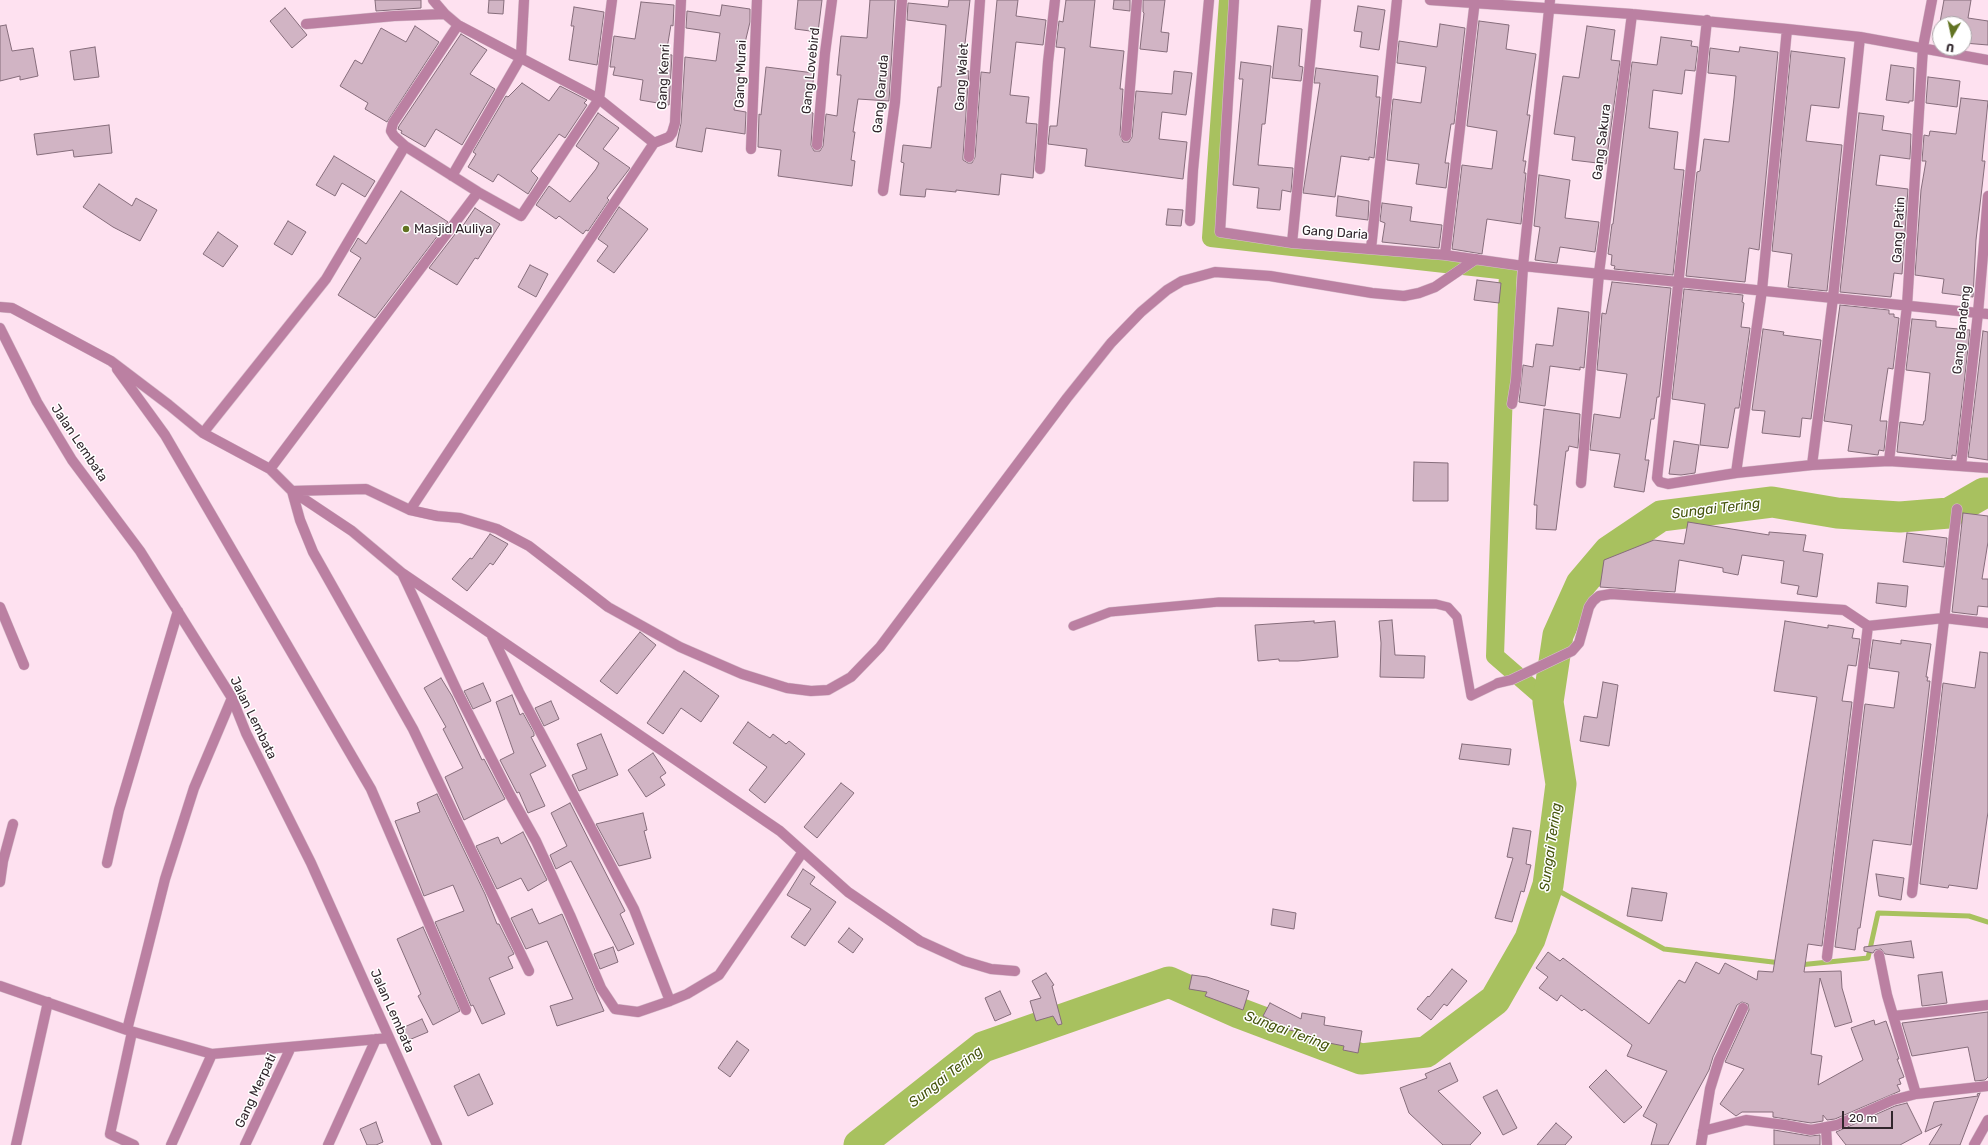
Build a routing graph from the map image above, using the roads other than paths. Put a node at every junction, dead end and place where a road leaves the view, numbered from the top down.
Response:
1 (433, 0) edge
2 (524, 0) edge
3 (612, 0) edge
4 (681, 0) edge
5 (757, 0) edge
6 (832, 0) edge
7 (902, 0) edge
8 (980, 0) edge
9 (1055, 0) edge
10 (1137, 0) edge
11 (1209, 0) edge
12 (1234, 0) edge
13 (1316, 0) edge
14 (1397, 0) edge
15 (1430, 0) edge
16 (1932, 0) edge
17 (1475, 2) edge
18 (1550, 5) edge
19 (445, 14) junction
20 (1632, 14) junction
21 (1707, 20) junction
22 (306, 24) dead end
23 (458, 25) junction
24 (1787, 29) junction
25 (1860, 37) junction
26 (1923, 47) junction
27 (521, 57) junction
28 (1988, 60) edge
29 (599, 99) junction
30 (1126, 136) dead end
31 (654, 143) junction
32 (817, 145) dead end
33 (405, 146) junction
34 (751, 149) dead end
35 (969, 157) dead end
36 (1040, 169) dead end
37 (452, 176) junction
38 (883, 191) dead end
39 (478, 192) junction
40 (1988, 196) edge
41 (1190, 221) dead end
42 (1292, 243) junction
43 (1371, 248) junction
44 (1445, 255) junction
45 (1472, 262) junction
46 (1523, 266) junction
47 (1598, 273) junction
48 (1679, 283) junction
49 (1762, 290) junction
50 (1834, 298) junction
51 (1907, 306) junction
52 (0, 307) edge
53 (1983, 313) edge
54 (0, 328) edge
55 (111, 361) junction
56 (1512, 404) dead end
57 (203, 433) junction
58 (1889, 461) junction
59 (1812, 465) junction
60 (1961, 466) junction
61 (1988, 468) edge
62 (270, 470) junction
63 (1736, 474) junction
64 (1580, 483) dead end
65 (292, 491) junction
66 (1957, 509) dead end
67 (410, 510) junction
68 (402, 573) junction
69 (0, 607) edge
70 (178, 611) junction
71 (1944, 618) junction
72 (1988, 623) edge
73 (1073, 626) dead end
74 (1868, 626) junction
75 (492, 636) junction
76 (24, 665) dead end
77 (1498, 683) joint
78 (232, 698) junction
79 (13, 824) dead end
80 (802, 853) junction
81 (107, 863) dead end
82 (0, 882) edge
83 (1912, 892) dead end
84 (1880, 955) dead end
85 (1826, 956) dead end
86 (529, 971) dead end
87 (1015, 971) dead end
88 (0, 986) edge
89 (670, 1001) junction
90 (48, 1002) junction
91 (1988, 1004) edge
92 (1743, 1008) dead end
93 (466, 1010) dead end
94 (1894, 1016) junction
95 (130, 1031) junction
96 (390, 1038) junction
97 (376, 1039) junction
98 (291, 1047) junction
99 (212, 1054) junction
100 (1988, 1086) edge
101 (1916, 1094) junction
102 (1988, 1120) edge
103 (1826, 1128) junction
104 (1703, 1131) junction
105 (16, 1145) edge
106 (134, 1145) edge
107 (171, 1145) edge
108 (245, 1145) edge
109 (328, 1145) edge
110 (437, 1145) edge
111 (1701, 1145) edge
112 (1827, 1145) edge
113 (1974, 1145) edge

1 - 19 street
2 - 27 street
3 - 29 street
4 - 31 street, Gang Kenri
5 - 34 street, Gang Murai
6 - 32 street, Gang Lovebird
7 - 38 street, Gang Garuda
8 - 35 street, Gang Walet
9 - 36 street
10 - 30 street
11 - 41 street
12 - 42 street, Gang Daria
13 - 42 street
14 - 43 street
15 - 17 street
16 - 26 street, Gang Patin
17 - 18 street
17 - 44 street
18 - 20 street
18 - 46 street
19 - 22 street
19 - 23 street
20 - 21 street
20 - 47 street, Gang Sakura
21 - 24 street
21 - 48 street
23 - 27 street
23 - 33 street
24 - 25 street
24 - 49 street
25 - 26 street
25 - 50 street
26 - 28 street
26 - 51 street, Gang Patin
27 - 29 street
27 - 37 street
29 - 31 street
29 - 39 street
31 - 67 street
33 - 37 street
33 - 57 street
37 - 39 street
39 - 62 street
40 - 53 street, Gang Bandeng
42 - 43 street, Gang Daria
43 - 44 street, Gang Daria
44 - 45 street, Gang Daria
45 - 46 street, Gang Daria
45 - 67 street
46 - 47 street, Gang Daria
46 - 56 street
47 - 48 street, Gang Daria
47 - 64 street, Gang Sakura
48 - 49 street, Gang Daria
48 - 63 street
49 - 50 street, Gang Daria
49 - 63 street
50 - 51 street, Gang Daria
50 - 59 street
51 - 53 street, Gang Daria
51 - 58 street, Gang Patin
52 - 55 street
53 - 60 street, Gang Bandeng
54 - 70 street, Jalan Lembata
55 - 57 street
55 - 93 street
57 - 62 street
58 - 59 street
58 - 60 street
59 - 63 street
60 - 61 street
62 - 65 street
65 - 67 street
65 - 68 street
65 - 86 street
66 - 71 street
68 - 75 street
68 - 89 street
69 - 76 street
70 - 78 street, Jalan Lembata
70 - 81 street
71 - 72 street
71 - 74 street
71 - 83 street
73 - 77 lane
74 - 77 street
74 - 85 street
75 - 80 street
75 - 89 street
78 - 95 street
78 - 96 street, Jalan Lembata
79 - 82 street
80 - 87 street
80 - 89 street
84 - 94 street
88 - 90 street
90 - 95 street
90 - 105 street
91 - 94 street
92 - 104 street
94 - 101 street
95 - 99 street
95 - 106 street
96 - 97 street
96 - 110 street, Jalan Lembata
97 - 98 street
97 - 109 street
98 - 99 street
98 - 108 street, Gang Merpati
99 - 107 street
100 - 101 street
101 - 103 street
102 - 113 street
103 - 104 street
103 - 112 street
104 - 111 street

